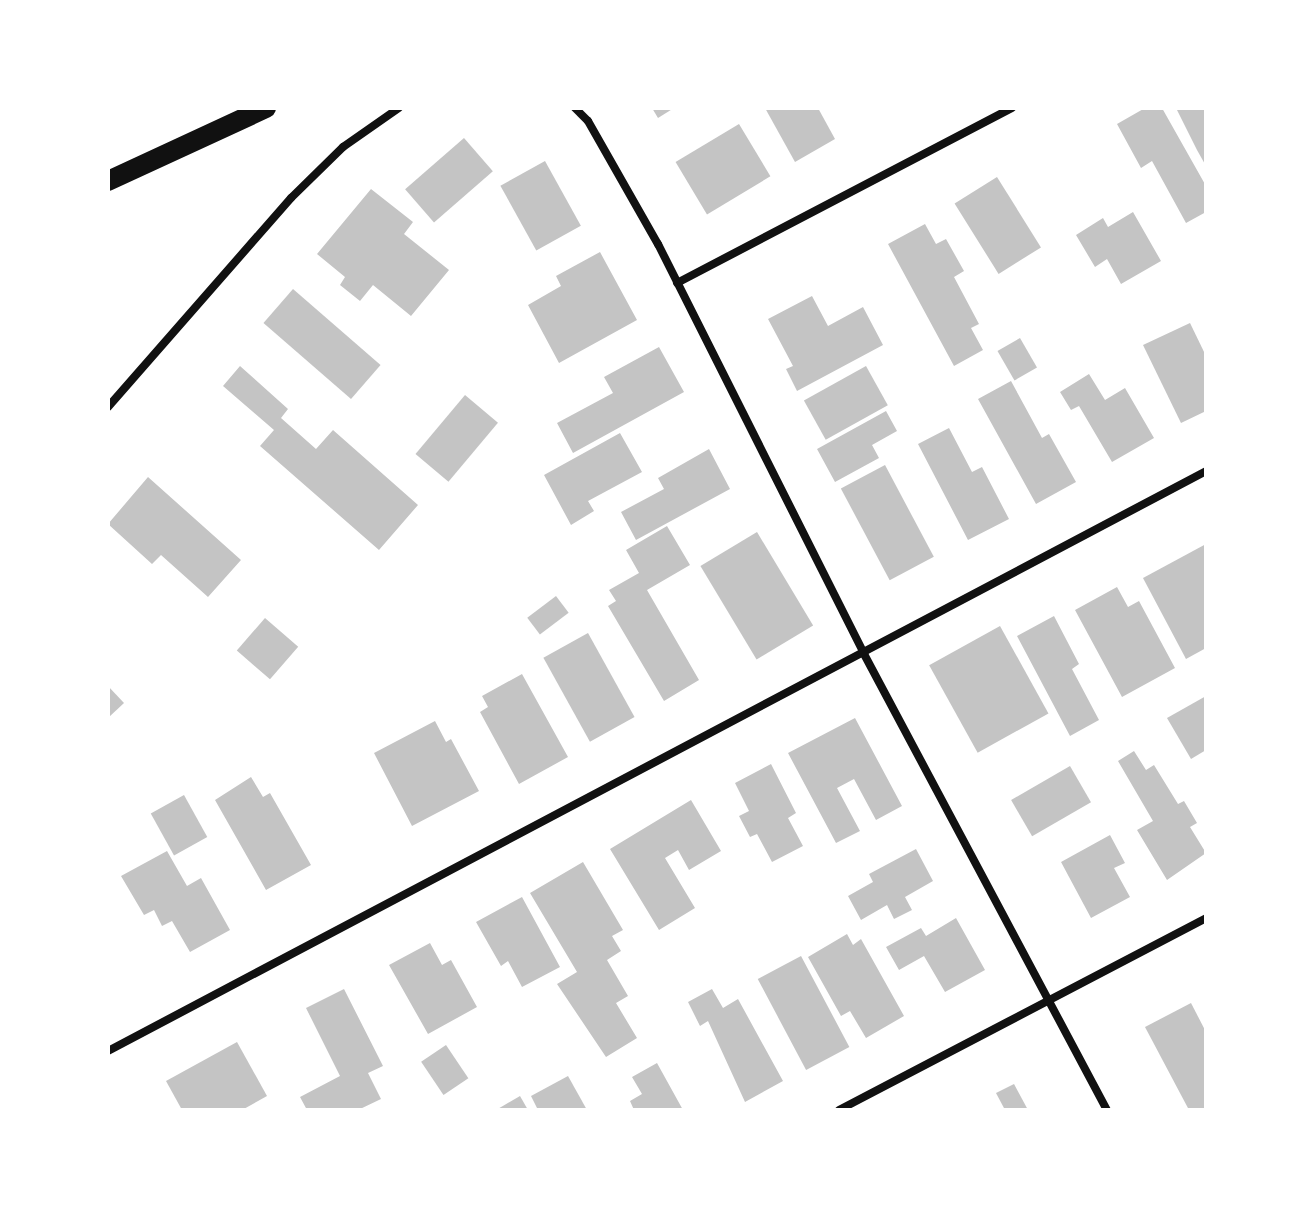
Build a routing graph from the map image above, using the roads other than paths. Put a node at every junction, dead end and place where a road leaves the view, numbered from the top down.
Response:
1 (266, 108) edge
2 (399, 108) edge
3 (575, 108) edge
4 (1012, 108) edge
5 (108, 181) edge
6 (677, 283) junction
7 (108, 407) edge
8 (1206, 471) edge
9 (864, 654) junction
10 (1206, 918) edge
11 (1048, 1002) junction
12 (108, 1051) edge
13 (839, 1110) edge
14 (1107, 1110) edge

1 - 5 main road
2 - 7 street
3 - 6 street
4 - 6 street
6 - 9 street
8 - 9 street
9 - 11 street
9 - 12 street
10 - 11 street
11 - 13 street
11 - 14 street

